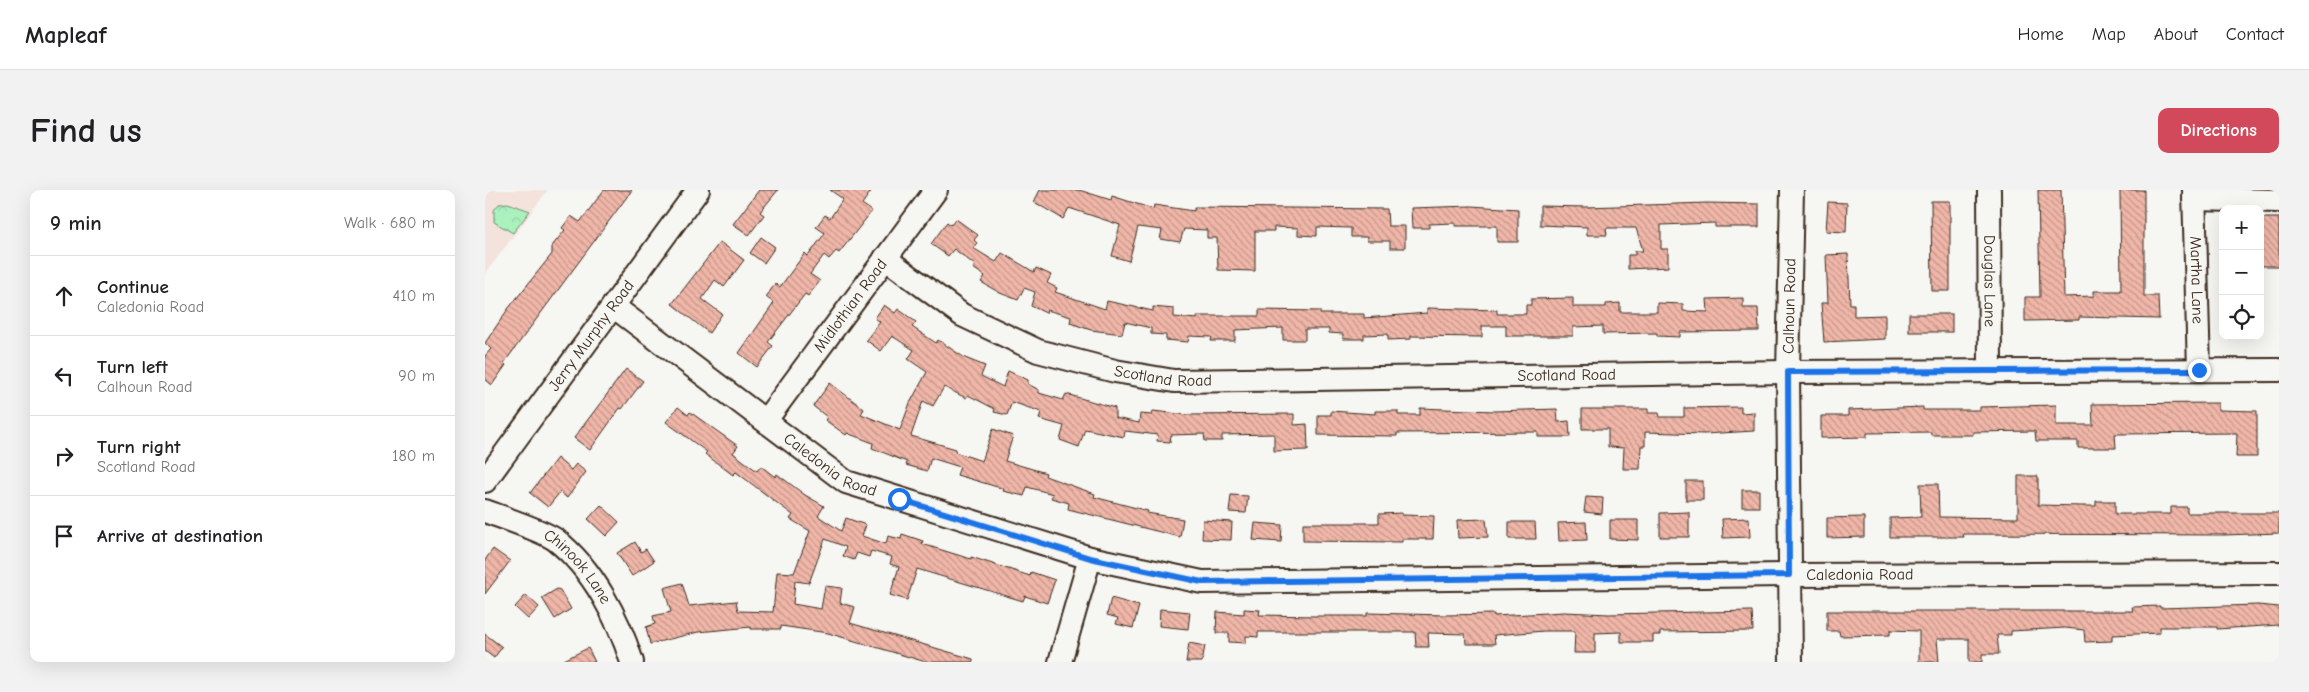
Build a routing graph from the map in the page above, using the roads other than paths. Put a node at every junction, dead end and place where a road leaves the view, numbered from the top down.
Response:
1 (698, 190) edge
2 (936, 190) edge
3 (1792, 190) edge
4 (1989, 190) edge
5 (2194, 194) edge
6 (2279, 201) edge
7 (885, 258) junction
8 (613, 306) junction
9 (2199, 370) junction
10 (2279, 370) edge
11 (1788, 372) junction
12 (1990, 372) junction
13 (766, 420) junction
14 (485, 481) edge
15 (485, 511) edge
16 (1090, 558) junction
17 (2279, 573) edge
18 (1789, 575) junction
19 (632, 662) edge
20 (1060, 662) edge
21 (1791, 662) edge

1 - 8 street, Jerry Murphy Road
2 - 7 street, Midlothian Road
3 - 11 street, Calhoun Road
4 - 12 street, Douglas Lane
5 - 6 street
5 - 9 street, Martha Lane
7 - 11 street, Scotland Road
7 - 13 street, Midlothian Road
8 - 13 street, Caledonia Road
8 - 14 street, Jerry Murphy Road
9 - 10 street, Scotland Road
9 - 12 street, Scotland Road
11 - 12 street, Scotland Road
11 - 18 street, Calhoun Road
13 - 16 street, Caledonia Road
15 - 19 street, Chinook Lane
16 - 18 street, Caledonia Road
16 - 20 street
17 - 18 street, Caledonia Road
18 - 21 street, Calhoun Road

